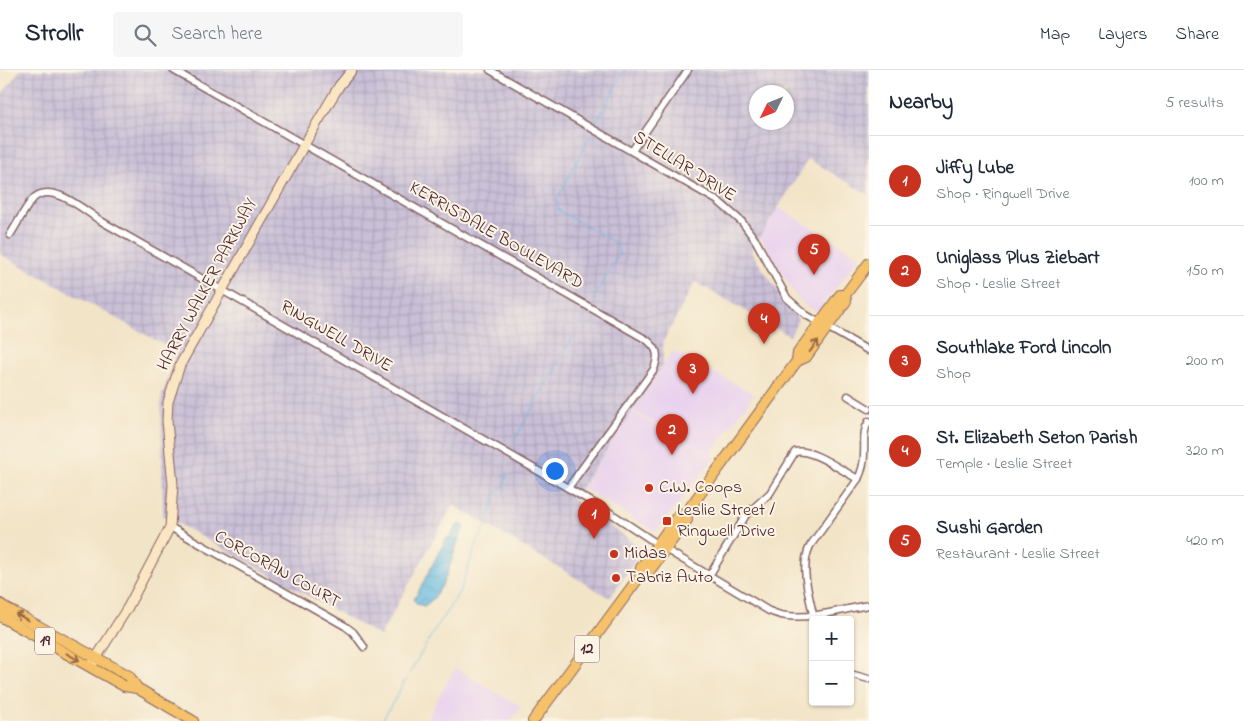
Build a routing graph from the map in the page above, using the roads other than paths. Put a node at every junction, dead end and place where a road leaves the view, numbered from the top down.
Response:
1 (172, 70) edge
2 (352, 70) edge
3 (490, 70) edge
4 (688, 70) edge
5 (304, 145) junction
6 (632, 151) junction
7 (10, 235) dead end
8 (869, 263) edge
9 (222, 288) junction
10 (824, 325) junction
11 (869, 351) edge
12 (848, 396) dead end
13 (869, 409) edge
14 (869, 422) edge
15 (858, 479) junction
16 (568, 488) junction
17 (170, 527) junction
18 (661, 546) junction
19 (709, 576) junction
20 (869, 604) edge
21 (1, 608) edge
22 (814, 616) edge
23 (818, 616) edge
24 (809, 617) edge
25 (364, 647) dead end
26 (96, 656) junction
27 (91, 667) junction
28 (854, 675) edge
29 (869, 680) edge
30 (138, 688) junction
31 (194, 721) edge
32 (533, 721) edge

1 - 5 street, KERRISDALE BOULEVARD
2 - 5 street, HARRY WALKER PARKWAY
3 - 6 street, STELLAR DRIVE
4 - 6 street
5 - 9 street, HARRY WALKER PARKWAY
5 - 16 street, KERRISDALE BOULEVARD
6 - 10 street, STELLAR DRIVE
7 - 9 street, RINGWELL DRIVE
8 - 10 main road, 12
9 - 16 street, RINGWELL DRIVE
9 - 17 street, HARRY WALKER PARKWAY
10 - 11 street, STELLAR DRIVE
10 - 18 main road, 12
12 - 13 street
14 - 15 street
15 - 19 street
15 - 22 street
16 - 18 street, RINGWELL DRIVE
17 - 25 street, CORCORAN COURT
17 - 26 street, HARRY WALKER PARKWAY
18 - 19 street, RINGWELL DRIVE
18 - 32 main road, 12
19 - 24 street, RINGWELL DRIVE
20 - 23 street, RINGWELL DRIVE
26 -> 21 main road, 19
21 -> 27 main road, 19
26 - 27 street, HARRY WALKER PARKWAY
26 - 30 main road, 19
27 - 30 main road, 19
28 - 29 street
30 - 31 main road, 19

